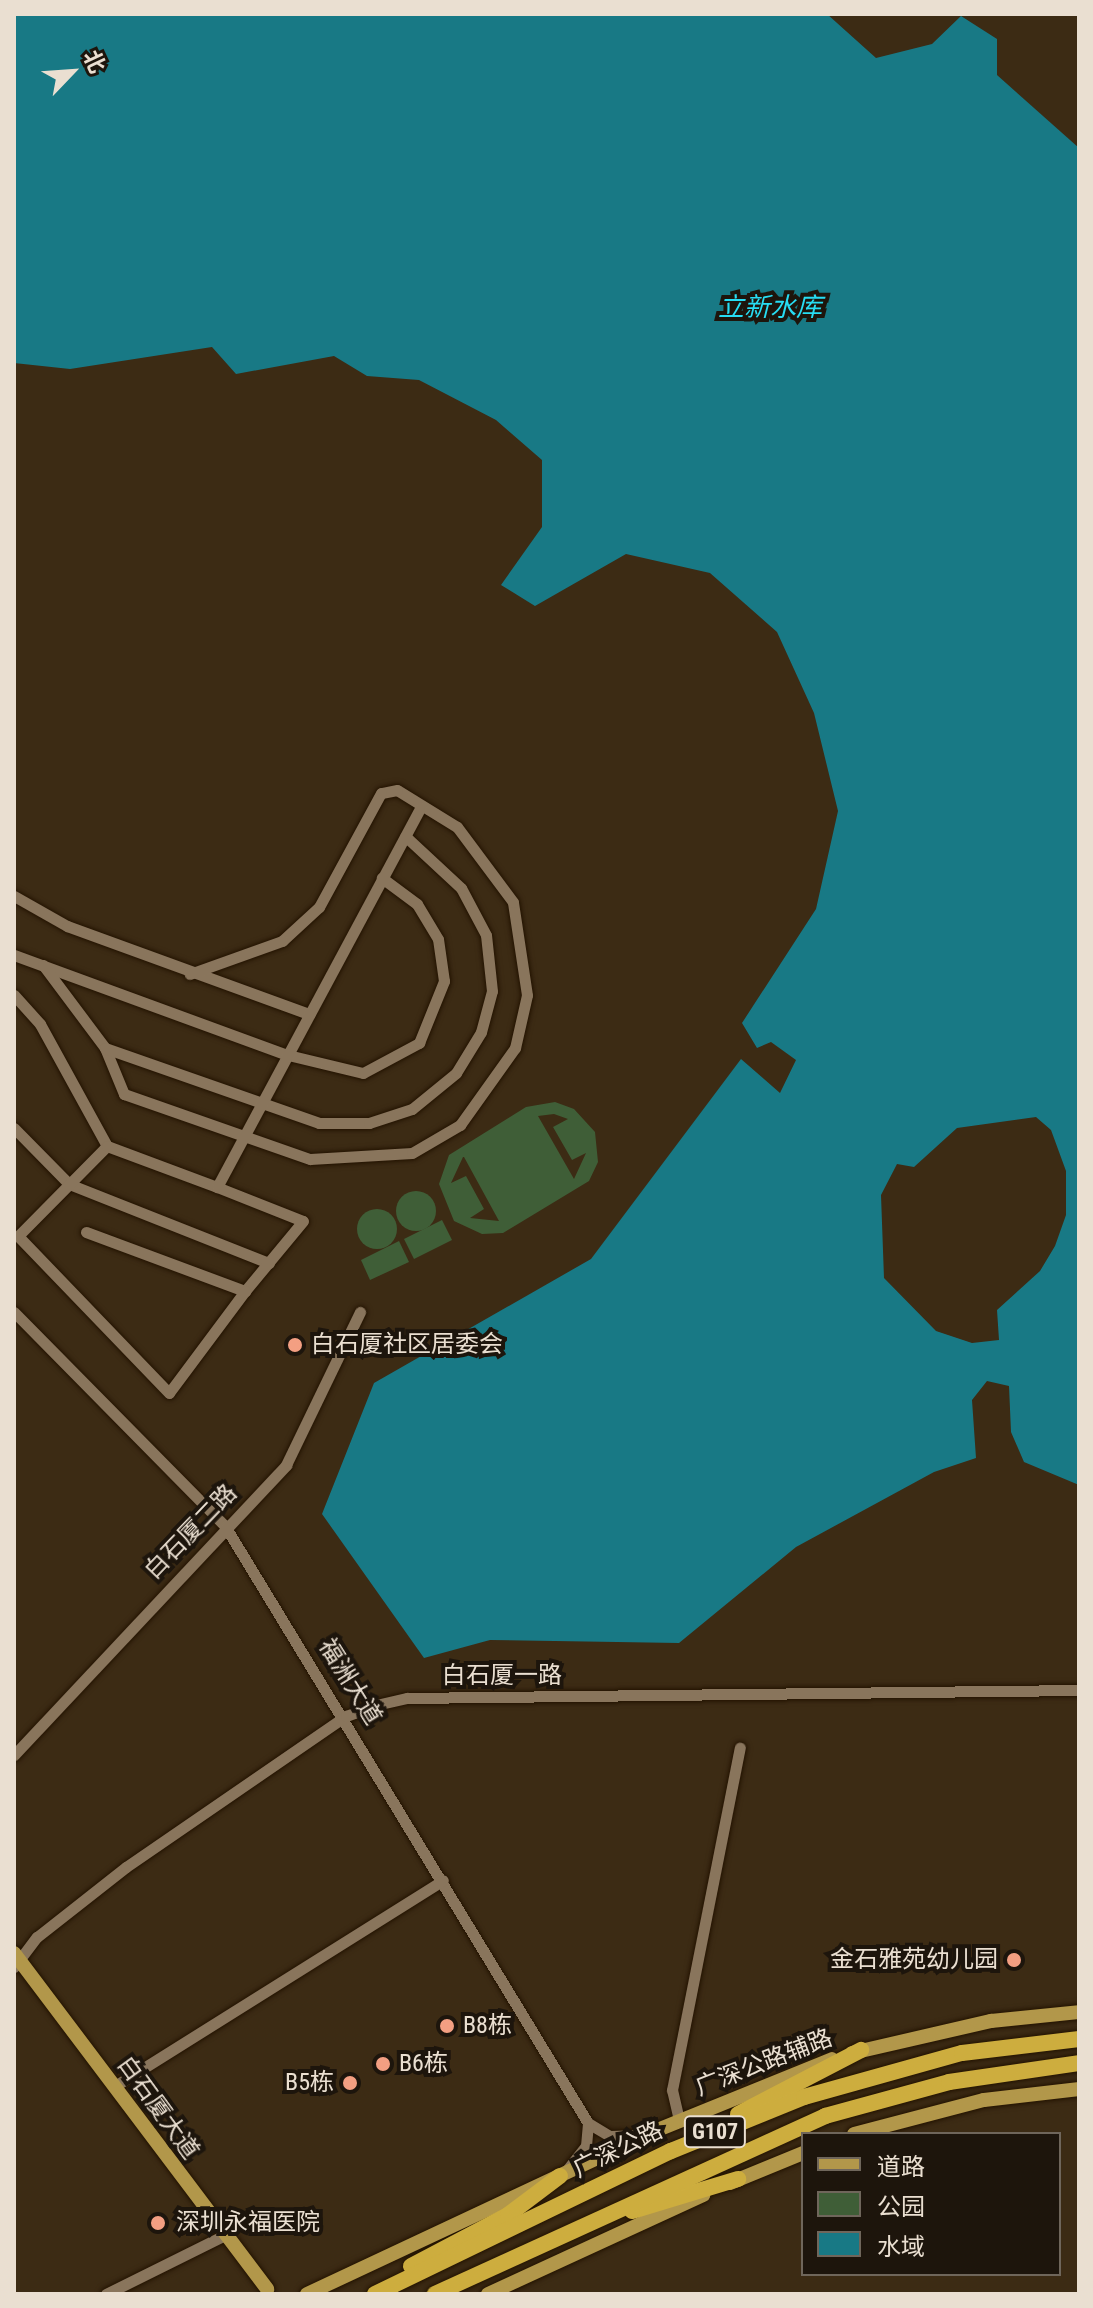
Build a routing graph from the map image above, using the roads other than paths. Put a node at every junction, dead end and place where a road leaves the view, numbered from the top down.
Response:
1 (421, 807) junction
2 (405, 836) junction
3 (382, 878) junction
4 (14, 896) edge
5 (14, 955) edge
6 (43, 965) junction
7 (190, 974) junction
8 (16, 1001) edge
9 (309, 1014) junction
10 (105, 1048) junction
11 (288, 1055) junction
12 (261, 1105) junction
13 (14, 1128) edge
14 (244, 1137) junction
15 (107, 1146) junction
16 (69, 1184) junction
17 (217, 1187) junction
18 (86, 1232) dead end
19 (269, 1263) junction
20 (245, 1291) junction
21 (14, 1312) edge
22 (360, 1312) dead end
23 (225, 1526) junction
24 (1079, 1690) edge
25 (346, 1716) junction
26 (740, 1748) dead end
27 (14, 1755) edge
28 (443, 1880) junction
29 (16, 1959) edge
30 (1079, 2012) edge
31 (1079, 2039) edge
32 (861, 2050) junction
33 (1079, 2063) edge
34 (115, 2086) junction
35 (1079, 2089) edge
36 (679, 2120) junction
37 (588, 2123) junction
38 (655, 2131) junction
39 (862, 2132) edge
40 (671, 2151) junction
41 (801, 2154) edge
42 (560, 2176) junction
43 (738, 2179) junction
44 (585, 2224) junction
45 (223, 2236) junction
46 (267, 2289) dead end
47 (106, 2294) edge
48 (307, 2294) edge
49 (375, 2294) edge
50 (435, 2294) edge
51 (488, 2294) edge

1 - 2 street
1 - 7 street
1 - 14 street
2 - 3 street
2 - 12 street
3 - 9 street
3 - 11 street
4 - 7 street
5 - 6 street
6 - 10 street
6 - 11 street
7 - 9 street
8 - 15 street
9 - 11 street
10 - 12 street
10 - 14 street
11 - 12 street
12 - 14 street
13 - 16 street
14 - 17 street
15 - 16 street
15 - 17 street
16 - 19 street
16 - 20 street
17 - 19 street
18 - 20 street
19 - 20 street
21 - 23 street, 福洲大道
22 - 23 street, 白石厦二路
23 - 25 street, 福洲大道
23 - 27 street, 白石厦二路
24 - 25 street, 白石厦一路
25 - 28 street, 福洲大道
25 - 29 street, 白石厦一路
26 - 36 street
28 - 34 street
28 - 37 street, 福洲大道
29 - 34 main road, 白石厦大道
30 - 32 main road, 广深公路辅路
31 - 40 highway, 广深公路 / G107
32 - 36 main road, 广深公路辅路
32 - 40 highway
33 - 44 highway, G107
34 - 45 main road, 白石厦大道
35 - 39 main road
36 - 38 main road, 广深公路辅路
37 - 38 street
37 - 42 street
38 - 42 main road, 广深公路辅路
40 - 49 highway, 广深公路 / G107
41 - 43 main road
42 - 48 main road, 广深公路辅路
42 - 49 highway
43 - 44 highway
43 - 51 main road
44 - 50 highway, G107
45 - 46 main road, 白石厦大道
45 - 47 street

